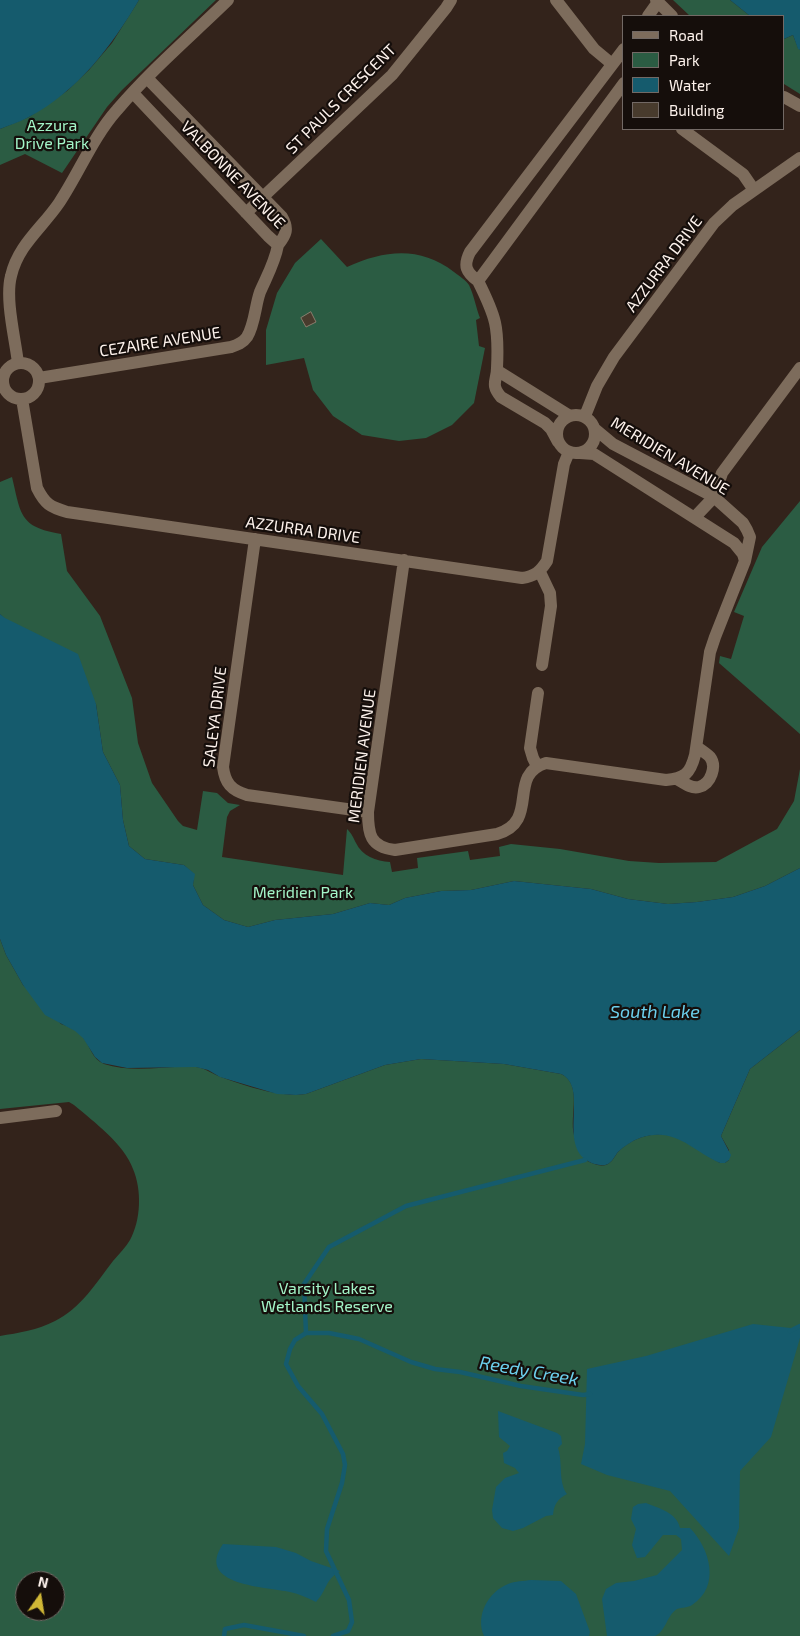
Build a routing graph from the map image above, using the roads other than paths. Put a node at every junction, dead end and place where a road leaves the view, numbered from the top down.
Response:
1 (228, 0) edge
2 (451, 0) edge
3 (556, 0) edge
4 (657, 1) edge
5 (649, 15) edge
6 (671, 15) edge
7 (622, 52) edge
8 (612, 64) junction
9 (147, 78) junction
10 (622, 86) edge
11 (132, 93) junction
12 (785, 98) edge
13 (800, 106) edge
14 (683, 130) edge
15 (546, 151) junction
16 (800, 158) edge
17 (562, 165) junction
18 (754, 190) junction
19 (264, 198) junction
20 (246, 213) junction
21 (278, 246) junction
22 (478, 281) junction
23 (18, 362) junction
24 (800, 368) edge
25 (498, 371) junction
26 (39, 378) junction
27 (1, 384) edge
28 (22, 399) junction
29 (570, 416) junction
30 (585, 416) junction
31 (595, 429) junction
32 (558, 442) junction
33 (574, 453) junction
34 (714, 497) junction
35 (695, 518) junction
36 (255, 539) junction
37 (404, 560) junction
38 (745, 562) junction
39 (540, 572) junction
40 (542, 665) dead end
41 (538, 693) dead end
42 (697, 747) junction
43 (537, 766) junction
44 (677, 779) junction
45 (368, 812) junction
46 (56, 1112) dead end
47 (0, 1118) edge

1 - 9 street
2 - 19 street, ST PAULS CRESCENT
3 - 8 street
4 - 5 street
4 - 6 street
7 - 8 street
8 - 15 street
9 - 11 street
9 - 19 street, VALBONNE AVENUE
10 - 17 street
11 - 20 street, VALBONNE AVENUE
11 - 23 street
12 - 13 street
14 - 18 street
15 - 17 street
15 - 22 street
16 - 18 street, AZZURRA DRIVE
17 - 22 street
18 - 30 street, AZZURRA DRIVE
19 - 20 street, ST PAULS CRESCENT
19 - 21 street, VALBONNE AVENUE
20 - 21 street, VALBONNE AVENUE
21 - 26 street, CEZAIRE AVENUE
22 - 25 street
23 - 26 street
23 - 27 street
24 - 34 street
25 - 29 street
25 - 32 street
26 - 28 street
27 - 28 street
28 - 36 street, AZZURRA DRIVE
29 - 30 street
29 - 32 street
30 - 31 street
31 - 33 street
31 - 34 street, MERIDIEN AVENUE
32 - 33 street
33 - 35 street
33 - 39 street
34 - 35 street
34 - 38 street, MERIDIEN AVENUE
35 - 38 street
36 - 37 street, AZZURRA DRIVE
36 - 45 street, SALEYA DRIVE
37 - 39 street, AZZURRA DRIVE
37 - 45 street, MERIDIEN AVENUE
38 - 42 street, MERIDIEN AVENUE
39 - 40 street
41 - 43 street
42 - 44 street, MERIDIEN AVENUE
42 - 44 street
43 - 44 street
43 - 45 street, MERIDIEN AVENUE
46 - 47 street

